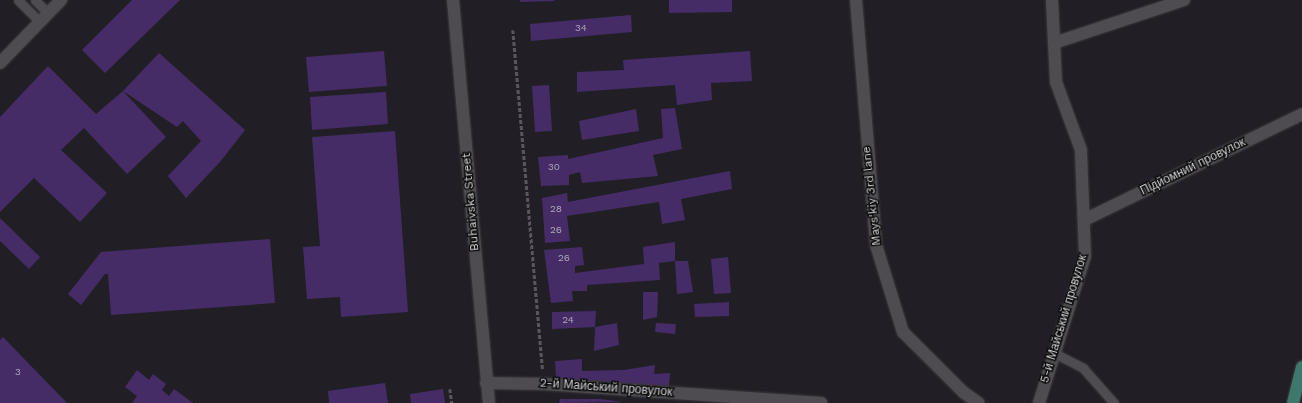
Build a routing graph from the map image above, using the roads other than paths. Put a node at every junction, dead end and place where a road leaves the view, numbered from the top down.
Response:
1 (18, 0) edge
2 (35, 0) edge
3 (61, 0) edge
4 (453, 0) edge
5 (856, 0) edge
6 (1052, 0) edge
7 (1184, 0) edge
8 (48, 13) junction
9 (40, 22) junction
10 (1054, 43) junction
11 (0, 63) edge
12 (1302, 114) edge
13 (1084, 220) junction
14 (1054, 354) junction
15 (1302, 367) edge
16 (486, 383) junction
17 (489, 403) edge
18 (821, 403) edge
19 (979, 403) edge
20 (1039, 403) edge
21 (1114, 403) edge
22 (1293, 403) edge

1 - 9 lane
2 - 8 lane
3 - 8 street
4 - 16 street, Buhaivska Street
5 - 19 street, Mays'kiy 3rd lane
6 - 10 street, 5-й Майський провулок
7 - 10 street
8 - 9 street
9 - 11 street
10 - 13 street, 5-й Майський провулок
12 - 13 street, Підйомний провулок
13 - 14 street, 5-й Майський провулок
14 - 20 street, 5-й Майський провулок
14 - 21 lane
15 - 22 main road
16 - 17 street, Buhaivska Street
16 - 18 street, 2-й Майський провулок

